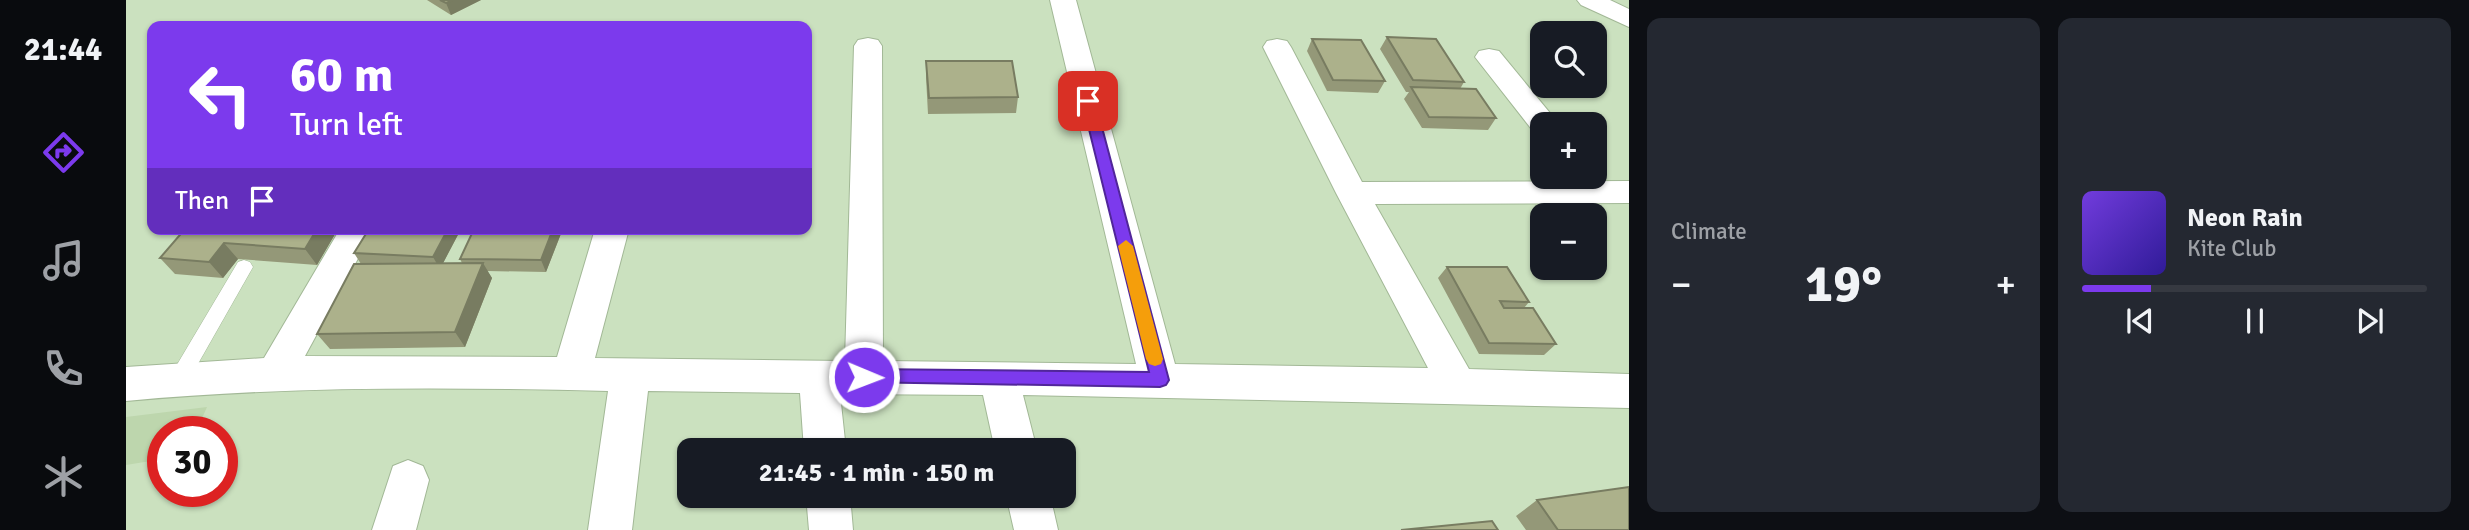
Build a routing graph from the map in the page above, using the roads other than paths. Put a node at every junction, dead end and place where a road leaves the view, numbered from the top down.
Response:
1 (1063, 0) edge
2 (1610, 3) edge
3 (1629, 19) edge
4 (868, 46) dead end
5 (1277, 47) dead end
6 (1489, 57) dead end
7 (1534, 112) edge
8 (1530, 189) edge
9 (1352, 193) junction
10 (354, 235) edge
11 (610, 235) edge
12 (244, 267) dead end
13 (276, 373) junction
14 (570, 374) junction
15 (630, 375) junction
16 (819, 377) junction
17 (864, 377) junction
18 (999, 378) junction
19 (179, 379) junction
20 (1160, 380) junction
21 (126, 384) edge
22 (1457, 385) junction
23 (1629, 391) edge
24 (824, 438) edge
25 (1014, 438) edge
26 (408, 480) dead end
27 (829, 508) edge
28 (1031, 508) edge
29 (394, 530) edge
30 (610, 530) edge
31 (831, 530) edge
32 (1036, 530) edge

1 - 20 street
2 - 3 street
4 - 17 street
5 - 9 street
6 - 7 street
8 - 9 street
9 - 22 street
10 - 13 street
11 - 14 street
12 - 19 lane
13 - 14 street
13 - 19 street
14 - 15 street
15 - 16 street
15 - 30 street
16 - 17 street
16 - 24 street
17 - 18 street
18 - 20 street
18 - 25 street
19 - 21 street
20 - 22 street
22 - 23 street
26 - 29 street
27 - 31 street
28 - 32 street

